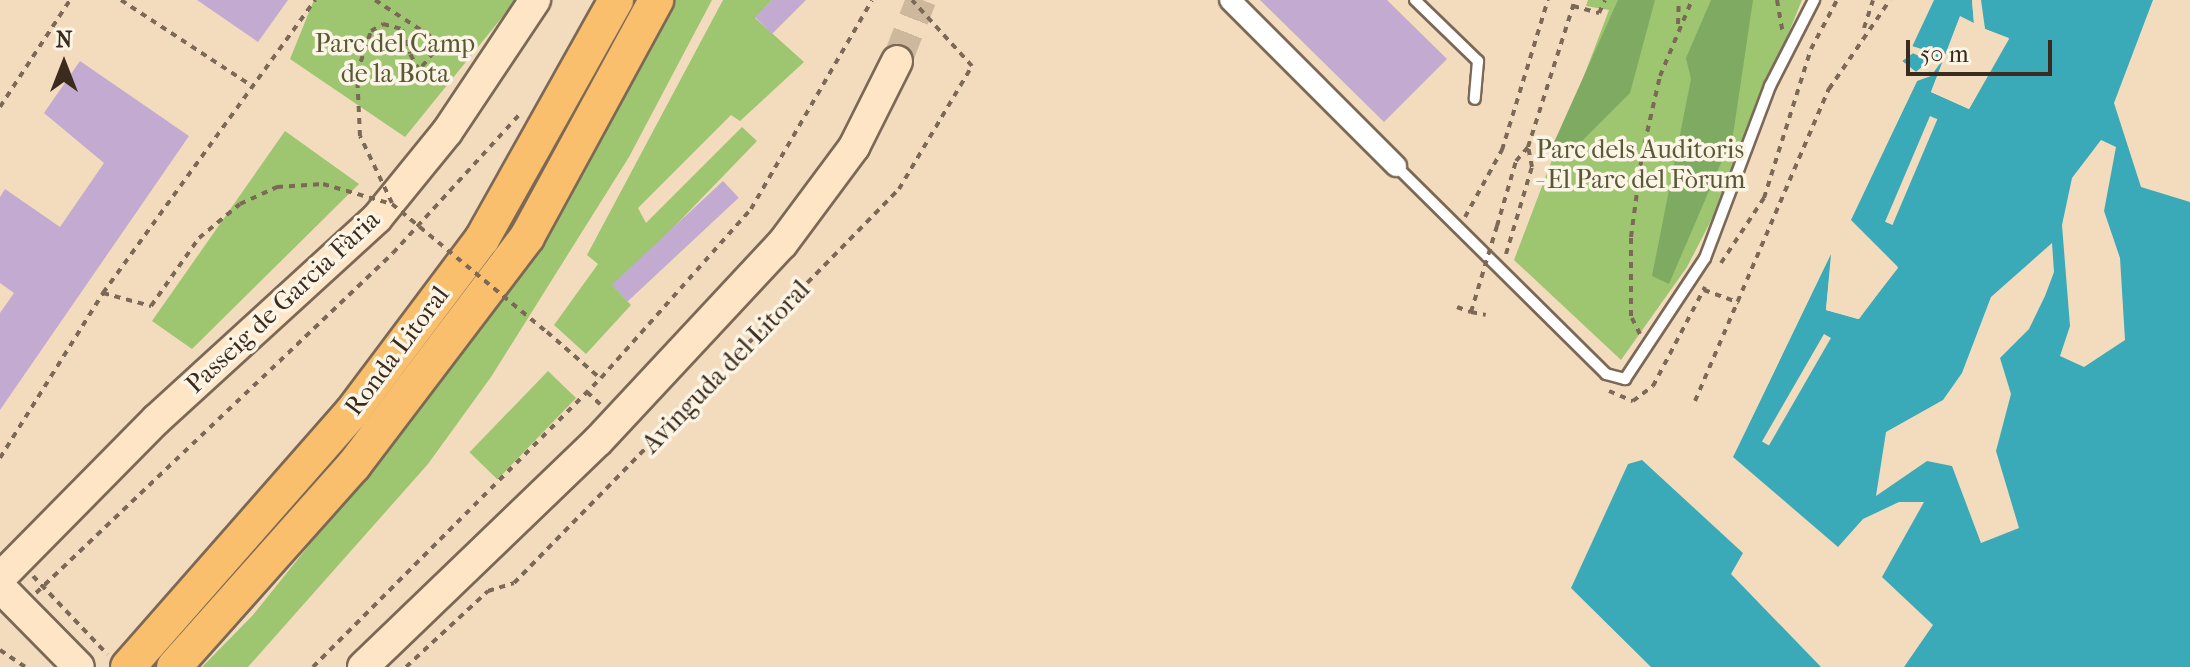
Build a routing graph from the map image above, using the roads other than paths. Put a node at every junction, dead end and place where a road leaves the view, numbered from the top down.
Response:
1 (535, 0) edge
2 (616, 0) edge
3 (656, 0) edge
4 (1230, 0) edge
5 (1415, 0) edge
6 (1814, 0) edge
7 (897, 61) tunnel mouth
8 (1475, 99) dead end
9 (1396, 166) joint
10 (14, 574) edge
11 (0, 587) edge
12 (117, 660) edge
13 (79, 667) edge
14 (174, 667) edge
15 (363, 667) edge

1 - 10 main road, Passeig de Garcia Fària
2 - 12 highway, Ronda Litoral
3 - 14 highway, Ronda Litoral
4 - 9 street
5 - 8 lane
6 - 9 lane
7 - 15 main road, Avinguda del Litoral
11 - 13 main road

